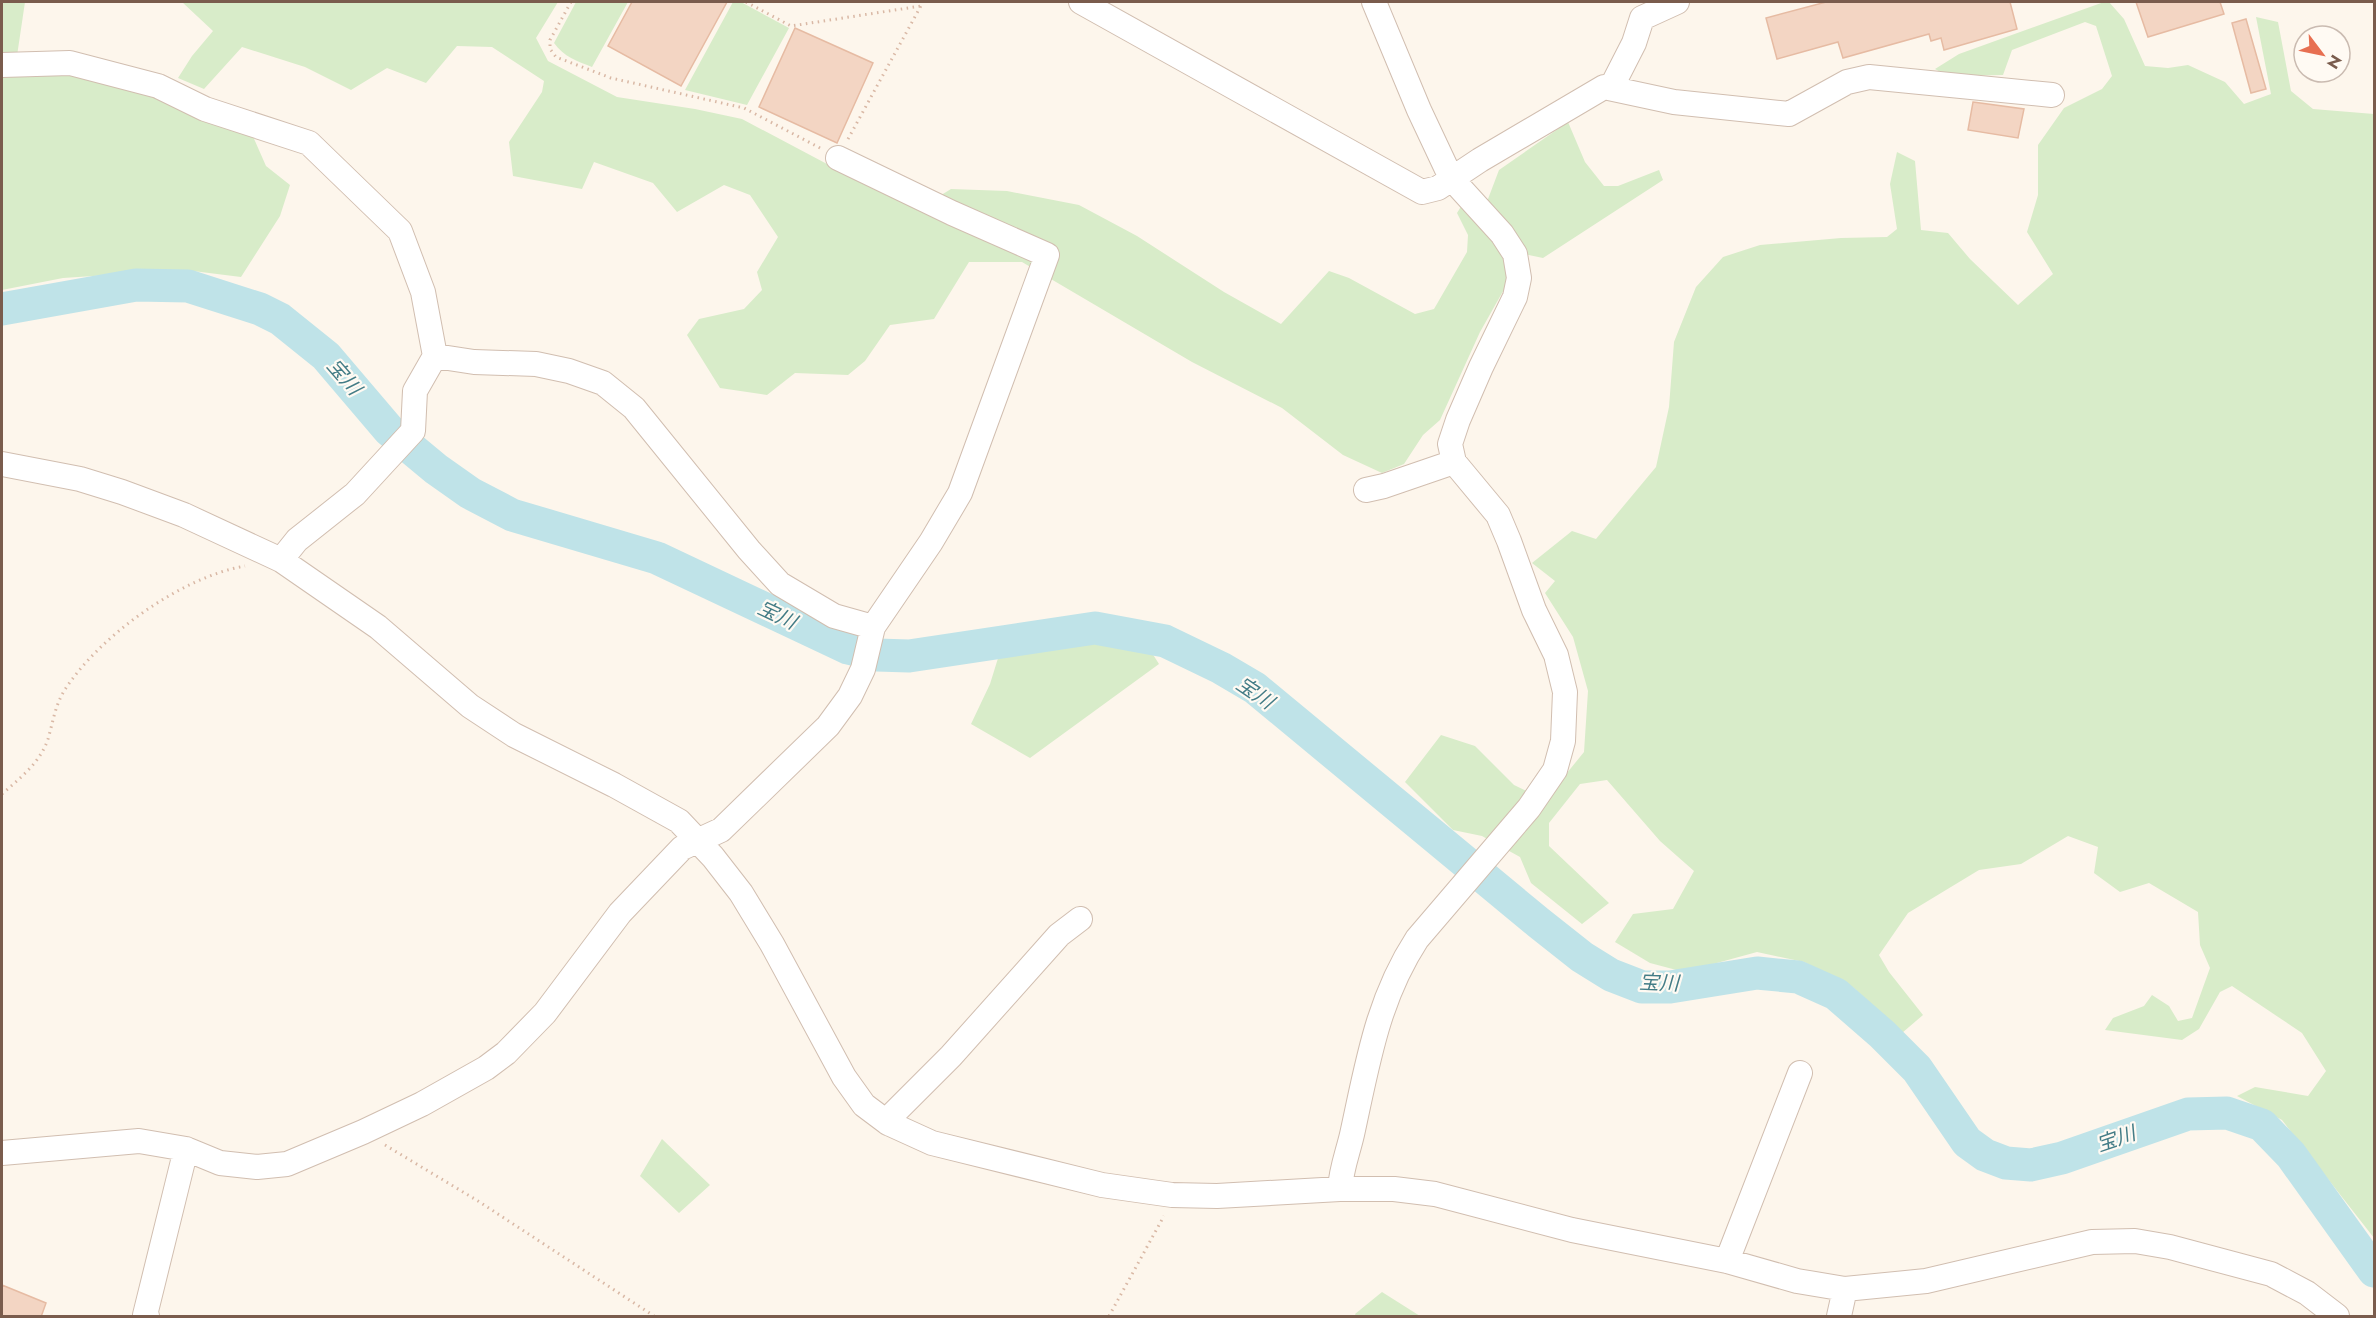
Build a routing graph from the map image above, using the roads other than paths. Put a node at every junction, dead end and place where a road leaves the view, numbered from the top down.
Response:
1 (1081, 2) edge
2 (1374, 2) edge
3 (1677, 2) edge
4 (2, 65) edge
5 (1611, 88) junction
6 (2052, 94) dead end
7 (838, 158) road end
8 (1451, 178) junction
9 (435, 356) junction
10 (1454, 462) junction
11 (2, 464) edge
12 (1365, 490) dead end
13 (281, 560) junction
14 (873, 627) junction
15 (696, 840) junction
16 (1080, 919) dead end
17 (1800, 1073) dead end
18 (888, 1123) junction
19 (186, 1149) junction
20 (2, 1153) edge
21 (1340, 1189) junction
22 (1727, 1261) junction
23 (1845, 1289) junction
24 (147, 1317) edge
25 (1839, 1317) edge
26 (2337, 1317) edge

1 - 8 street
2 - 8 street
3 - 5 street
4 - 9 street
5 - 6 street
5 - 8 street
7 - 14 street
8 - 10 street
9 - 13 street
9 - 14 street
10 - 12 street
10 - 21 street
11 - 13 street
13 - 15 street
14 - 15 street
15 - 18 street
15 - 19 street
16 - 18 street
17 - 22 street
18 - 21 street
19 - 20 street
19 - 24 street
21 - 22 street
22 - 23 street
23 - 25 street
23 - 26 street

